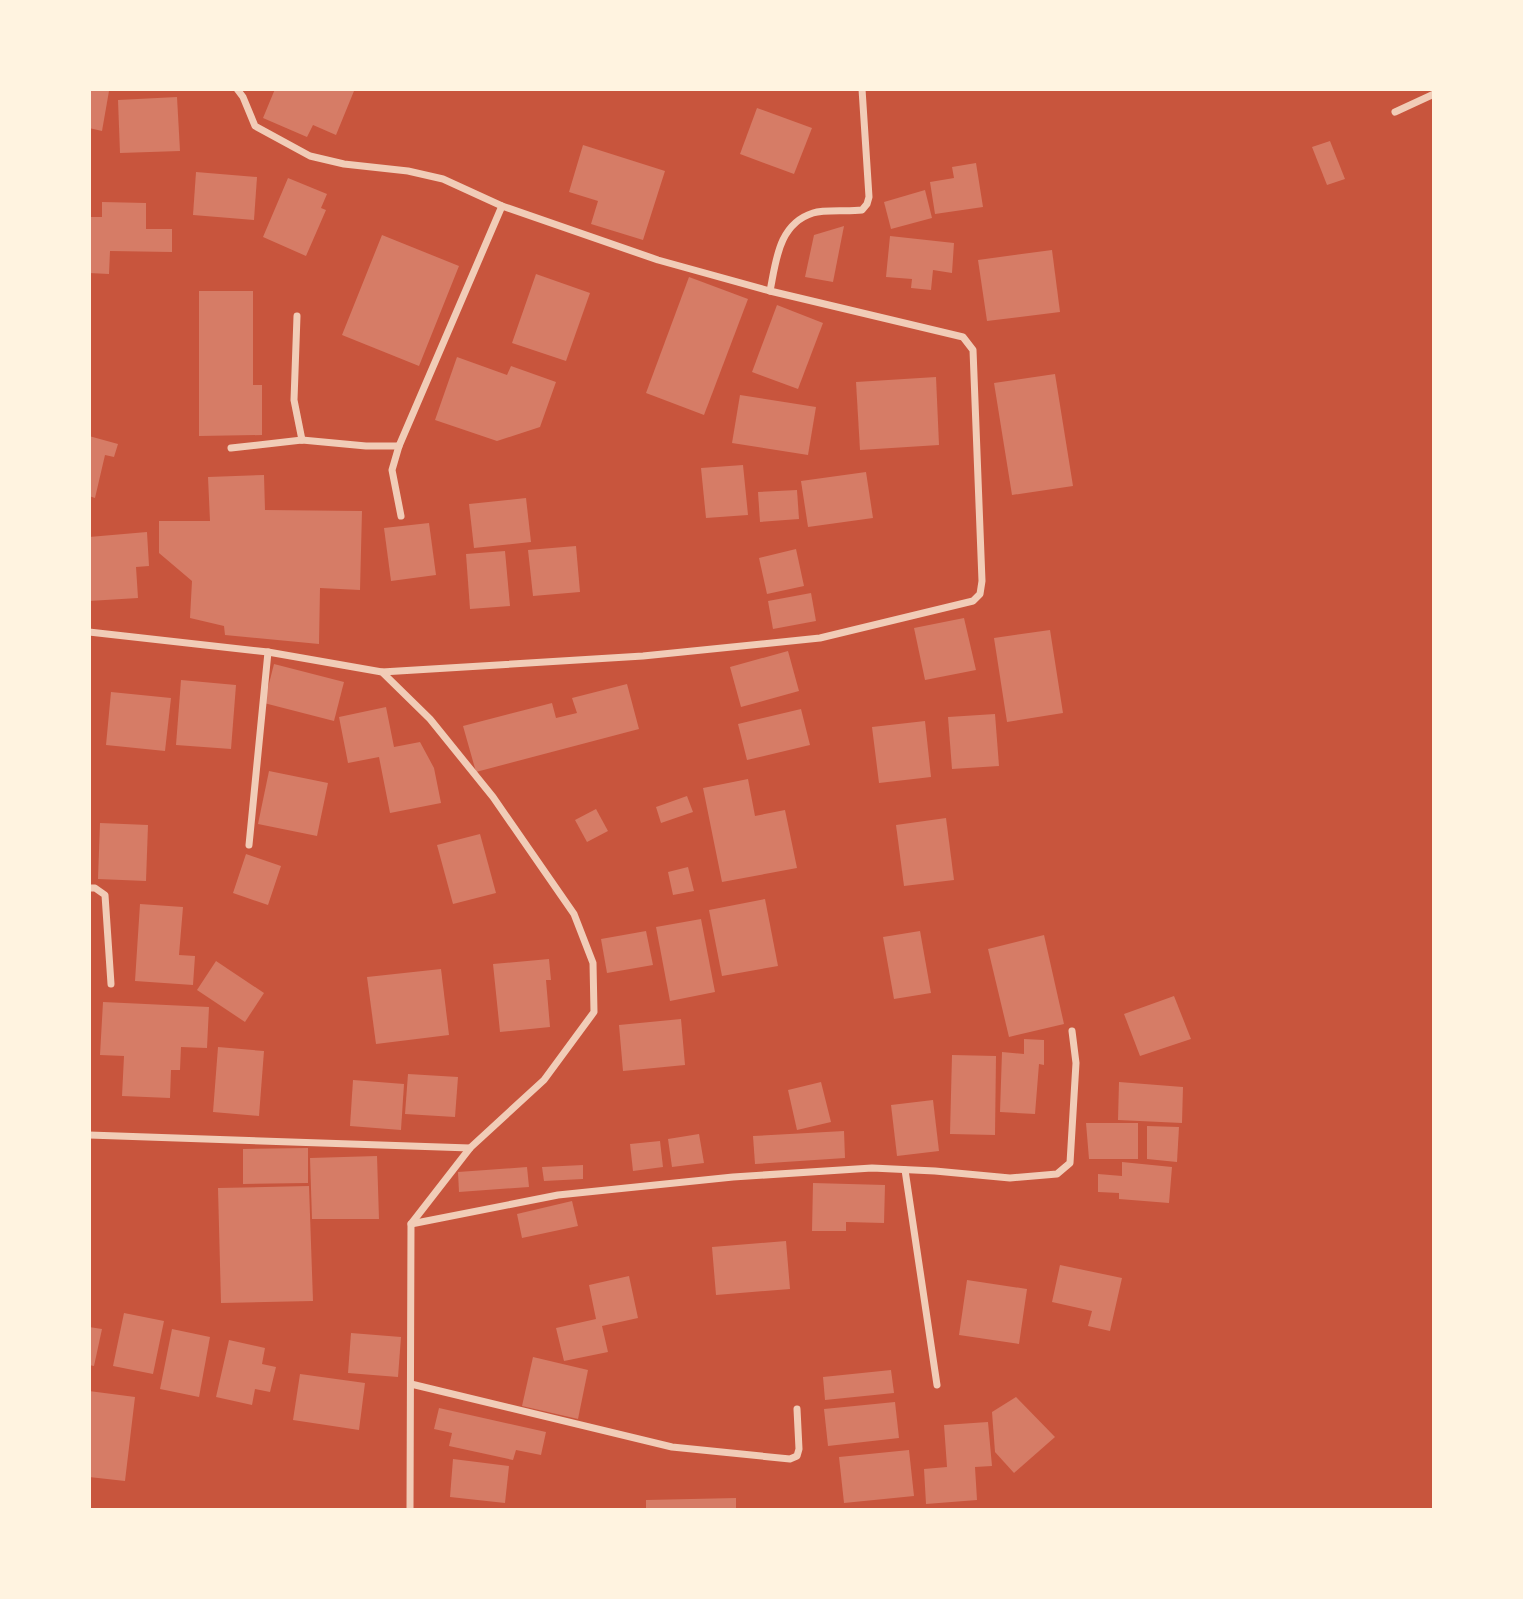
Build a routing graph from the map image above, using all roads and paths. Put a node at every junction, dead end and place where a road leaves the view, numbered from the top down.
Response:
1 (237, 89) edge
2 (862, 89) edge
3 (1434, 94) edge
4 (1395, 112) dead end
5 (502, 206) junction
6 (770, 291) junction
7 (297, 316) dead end
8 (302, 440) junction
9 (399, 446) junction
10 (231, 448) dead end
11 (401, 516) dead end
12 (89, 632) edge
13 (268, 652) junction
14 (382, 672) junction
15 (249, 845) dead end
16 (89, 888) edge
17 (111, 984) dead end
18 (1072, 1031) dead end
19 (89, 1135) edge
20 (470, 1148) junction
21 (905, 1170) junction
22 (411, 1224) junction
23 (411, 1384) junction
24 (937, 1385) dead end
25 (797, 1409) dead end
26 (410, 1510) edge

1 - 5 street
2 - 6 street
3 - 4 street
5 - 6 street
5 - 9 street
6 - 14 street
7 - 8 street
8 - 9 street
8 - 10 street
9 - 11 street
12 - 13 street
13 - 14 street
13 - 15 street
14 - 20 street
16 - 17 street
18 - 21 street
19 - 20 street
20 - 22 street
21 - 22 street
21 - 24 street
22 - 23 street
23 - 25 street
23 - 26 street

